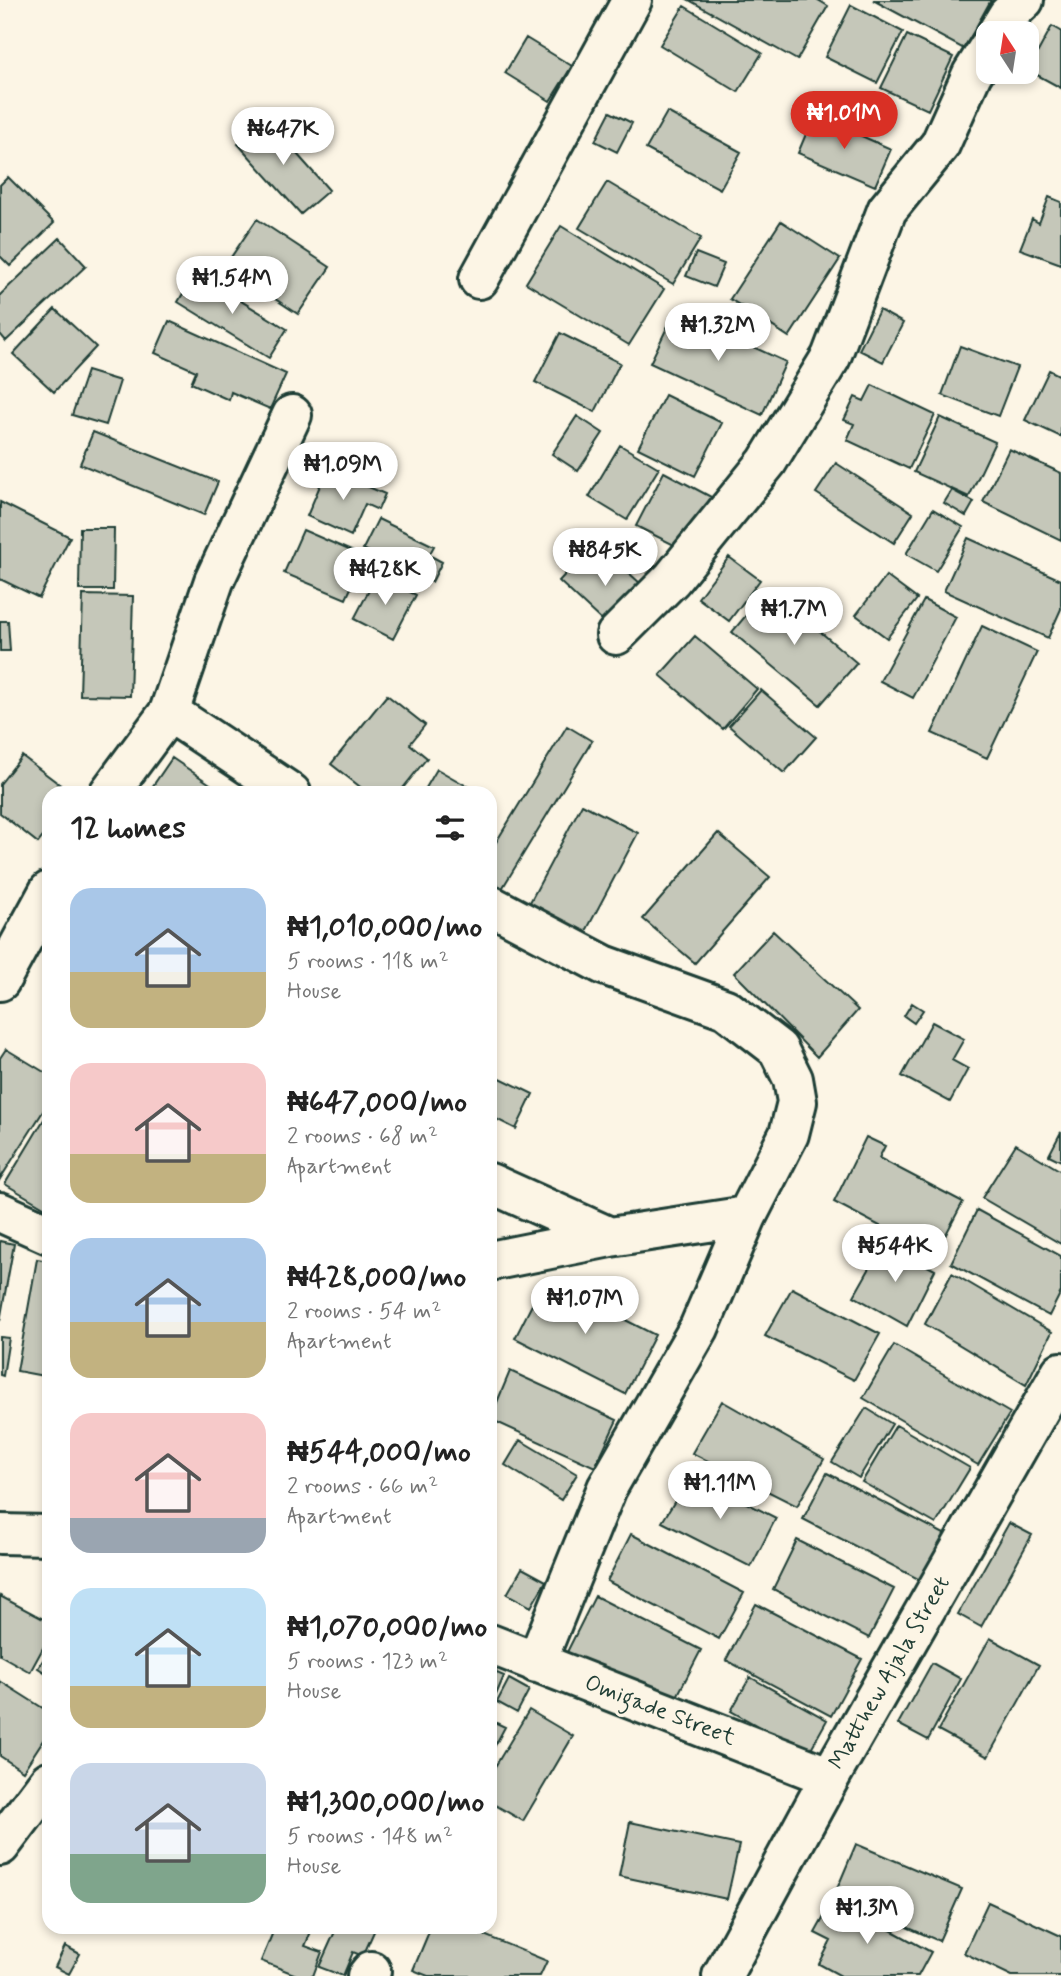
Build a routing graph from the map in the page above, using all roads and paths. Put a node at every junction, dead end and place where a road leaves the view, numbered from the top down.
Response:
1 (632, 0) edge
2 (1024, 0) edge
3 (1004, 21) edge
4 (976, 68) edge
5 (479, 279) dead end
6 (292, 415) dead end
7 (616, 635) dead end
8 (169, 712) junction
9 (114, 786) edge
10 (280, 786) edge
11 (42, 904) edge
12 (497, 909) edge
13 (0, 981) edge
14 (497, 1185) edge
15 (0, 1212) edge
16 (747, 1216) junction
17 (42, 1231) edge
18 (610, 1237) junction
19 (497, 1260) edge
20 (1061, 1372) edge
21 (0, 1534) edge
22 (42, 1535) edge
23 (497, 1647) edge
24 (536, 1662) junction
25 (830, 1777) junction
26 (42, 1790) edge
27 (0, 1846) edge
28 (722, 1976) edge

1 - 5 street
2 - 3 street
4 - 7 street
6 - 8 street
8 - 9 street
8 - 10 street
11 - 13 street
12 - 16 street
14 - 18 street
15 - 17 street
16 - 18 street
16 - 24 street
18 - 19 street
20 - 25 street, Matthew Ajala Street
21 - 22 street
23 - 24 street, Omigade Street
24 - 25 street, Omigade Street
25 - 28 street, Matthew Ajala Street
26 - 27 street

